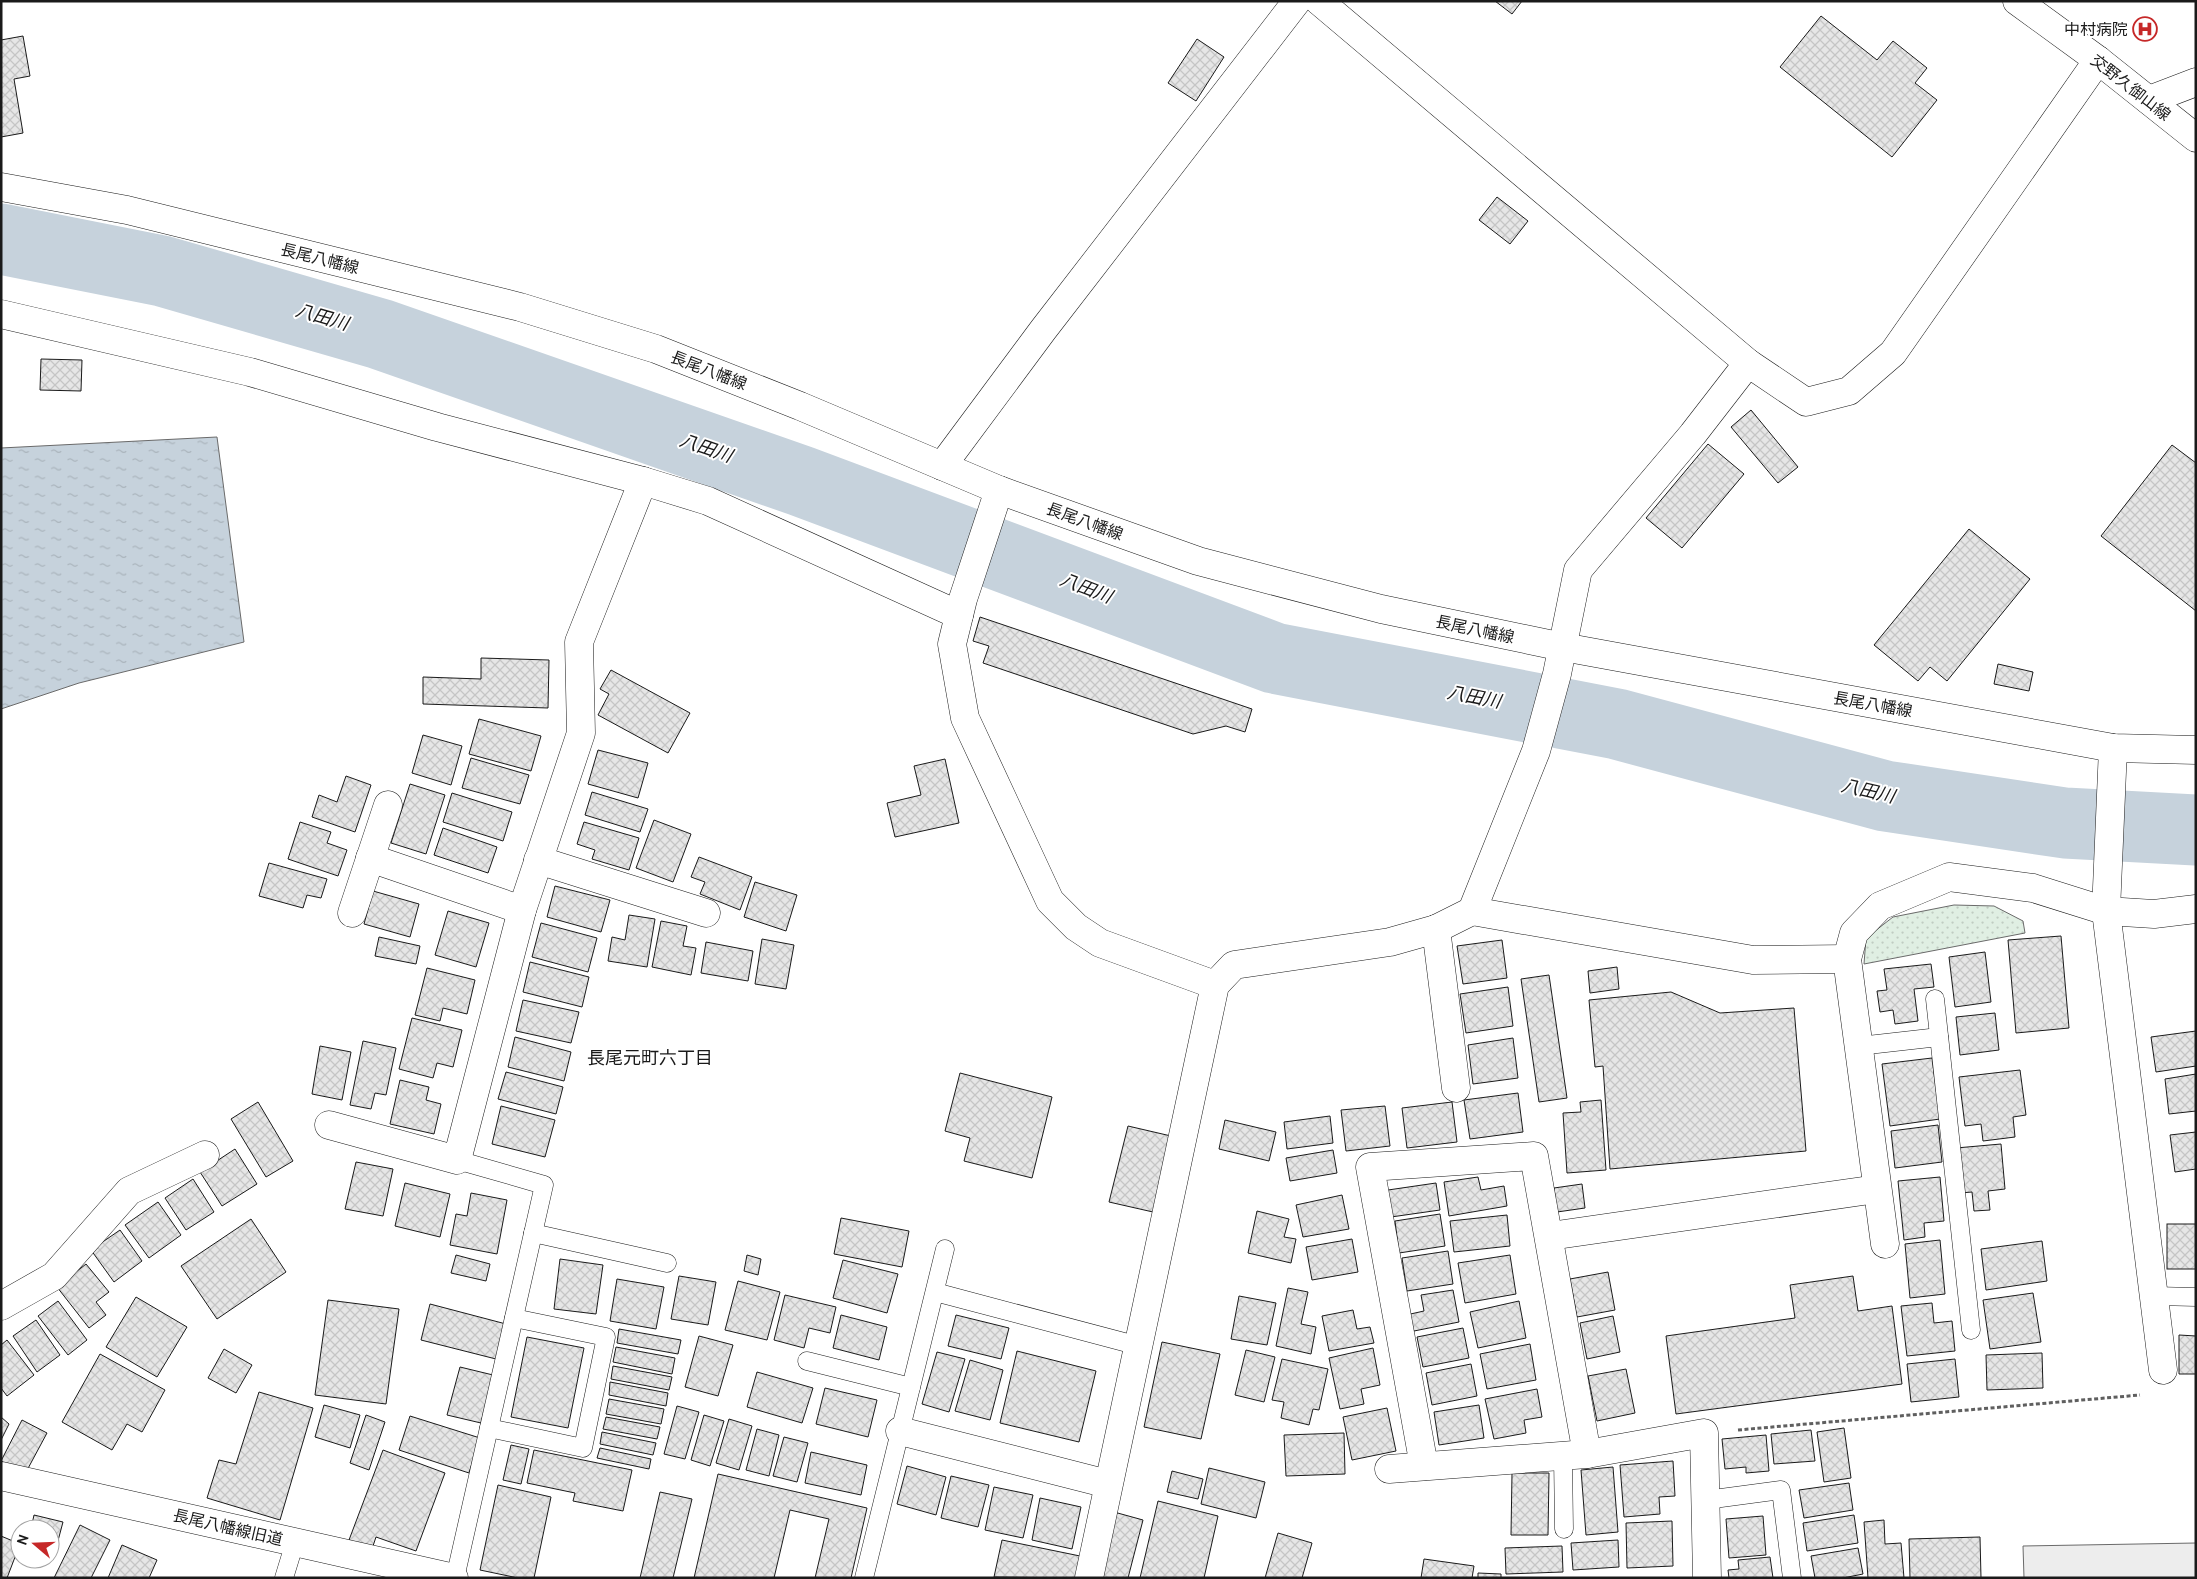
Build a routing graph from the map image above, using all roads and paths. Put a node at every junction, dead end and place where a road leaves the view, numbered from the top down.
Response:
1 (1297, 1) edge
2 (1319, 1) edge
3 (2017, 1) edge
4 (2098, 60) junction
5 (2196, 82) edge
6 (2149, 100) junction
7 (2196, 138) edge
8 (1, 187) edge
9 (1, 314) edge
10 (1748, 363) junction
11 (942, 466) junction
12 (643, 481) junction
13 (999, 490) junction
14 (961, 607) junction
15 (1563, 647) junction
16 (2113, 748) junction
17 (2196, 750) edge
18 (388, 805) dead end
19 (370, 858) junction
20 (538, 860) junction
21 (2196, 909) edge
22 (522, 910) junction
23 (1472, 911) junction
24 (2106, 911) junction
25 (352, 913) dead end
26 (706, 913) dead end
27 (1436, 929) junction
28 (1847, 959) junction
29 (1215, 985) junction
30 (1935, 999) dead end
31 (1940, 1037) junction
32 (1859, 1046) junction
33 (1456, 1088) dead end
34 (329, 1125) dead end
35 (205, 1155) dead end
36 (457, 1160) junction
37 (1877, 1189) junction
38 (533, 1233) junction
39 (1550, 1236) junction
40 (1885, 1244) dead end
41 (945, 1249) dead end
42 (667, 1263) dead end
43 (935, 1292) junction
44 (2155, 1296) junction
45 (2196, 1297) edge
46 (1, 1306) edge
47 (514, 1318) junction
48 (1971, 1330) dead end
49 (1139, 1346) junction
50 (807, 1361) dead end
51 (2163, 1370) dead end
52 (911, 1387) junction
53 (2147, 1395) dead end
54 (489, 1428) junction
55 (900, 1431) junction
56 (1704, 1433) junction
57 (1575, 1455) junction
58 (1424, 1466) junction
59 (1389, 1469) dead end
60 (1, 1476) edge
61 (1108, 1484) junction
62 (1706, 1500) junction
63 (1564, 1529) dead end
64 (295, 1542) junction
65 (284, 1578) edge
66 (455, 1578) edge
67 (864, 1578) edge
68 (1089, 1578) edge
69 (1707, 1578) edge
70 (1792, 1578) edge

1 - 11 street
2 - 10 street
3 - 4 street, 交野久御山線
4 - 6 street, 交野久御山線
4 - 10 street
5 - 6 street
6 - 7 street, 交野久御山線
8 - 11 street, 長尾八幡線
9 - 12 street
10 - 15 street
11 - 13 street, 長尾八幡線
12 - 14 street
12 - 20 street
13 - 14 street
13 - 15 street, 長尾八幡線
14 - 29 street
15 - 16 street, 長尾八幡線
15 - 23 street
16 - 17 street, 長尾八幡線
16 - 24 street
18 - 19 street
19 - 22 street
19 - 25 street
20 - 22 street
20 - 26 street
21 - 24 street
22 - 36 street
23 - 27 street
23 - 28 street
24 - 28 street
24 - 44 street
27 - 29 street
27 - 33 street
28 - 32 street
29 - 49 street
30 - 31 lane
31 - 32 lane
31 - 48 lane
32 - 37 street
34 - 36 street
35 - 46 street
36 - 38 lane
37 - 39 street
37 - 40 street
38 - 42 lane
38 - 47 lane
39 - 57 street
39 - 58 street
41 - 43 lane
43 - 49 lane
43 - 52 lane
44 - 45 lane
44 - 51 street
47 - 54 lane
47 - 54 lane
49 - 61 street
50 - 52 lane
52 - 55 lane
53 - 56 path
54 - 66 lane
55 - 61 street
55 - 67 lane
56 - 57 street
56 - 62 street
57 - 58 street
57 - 63 lane
58 - 59 street
60 - 64 street, 長尾八幡線旧道
61 - 68 street
62 - 69 street
62 - 70 lane
64 - 65 lane
64 - 66 street, 長尾八幡線旧道

